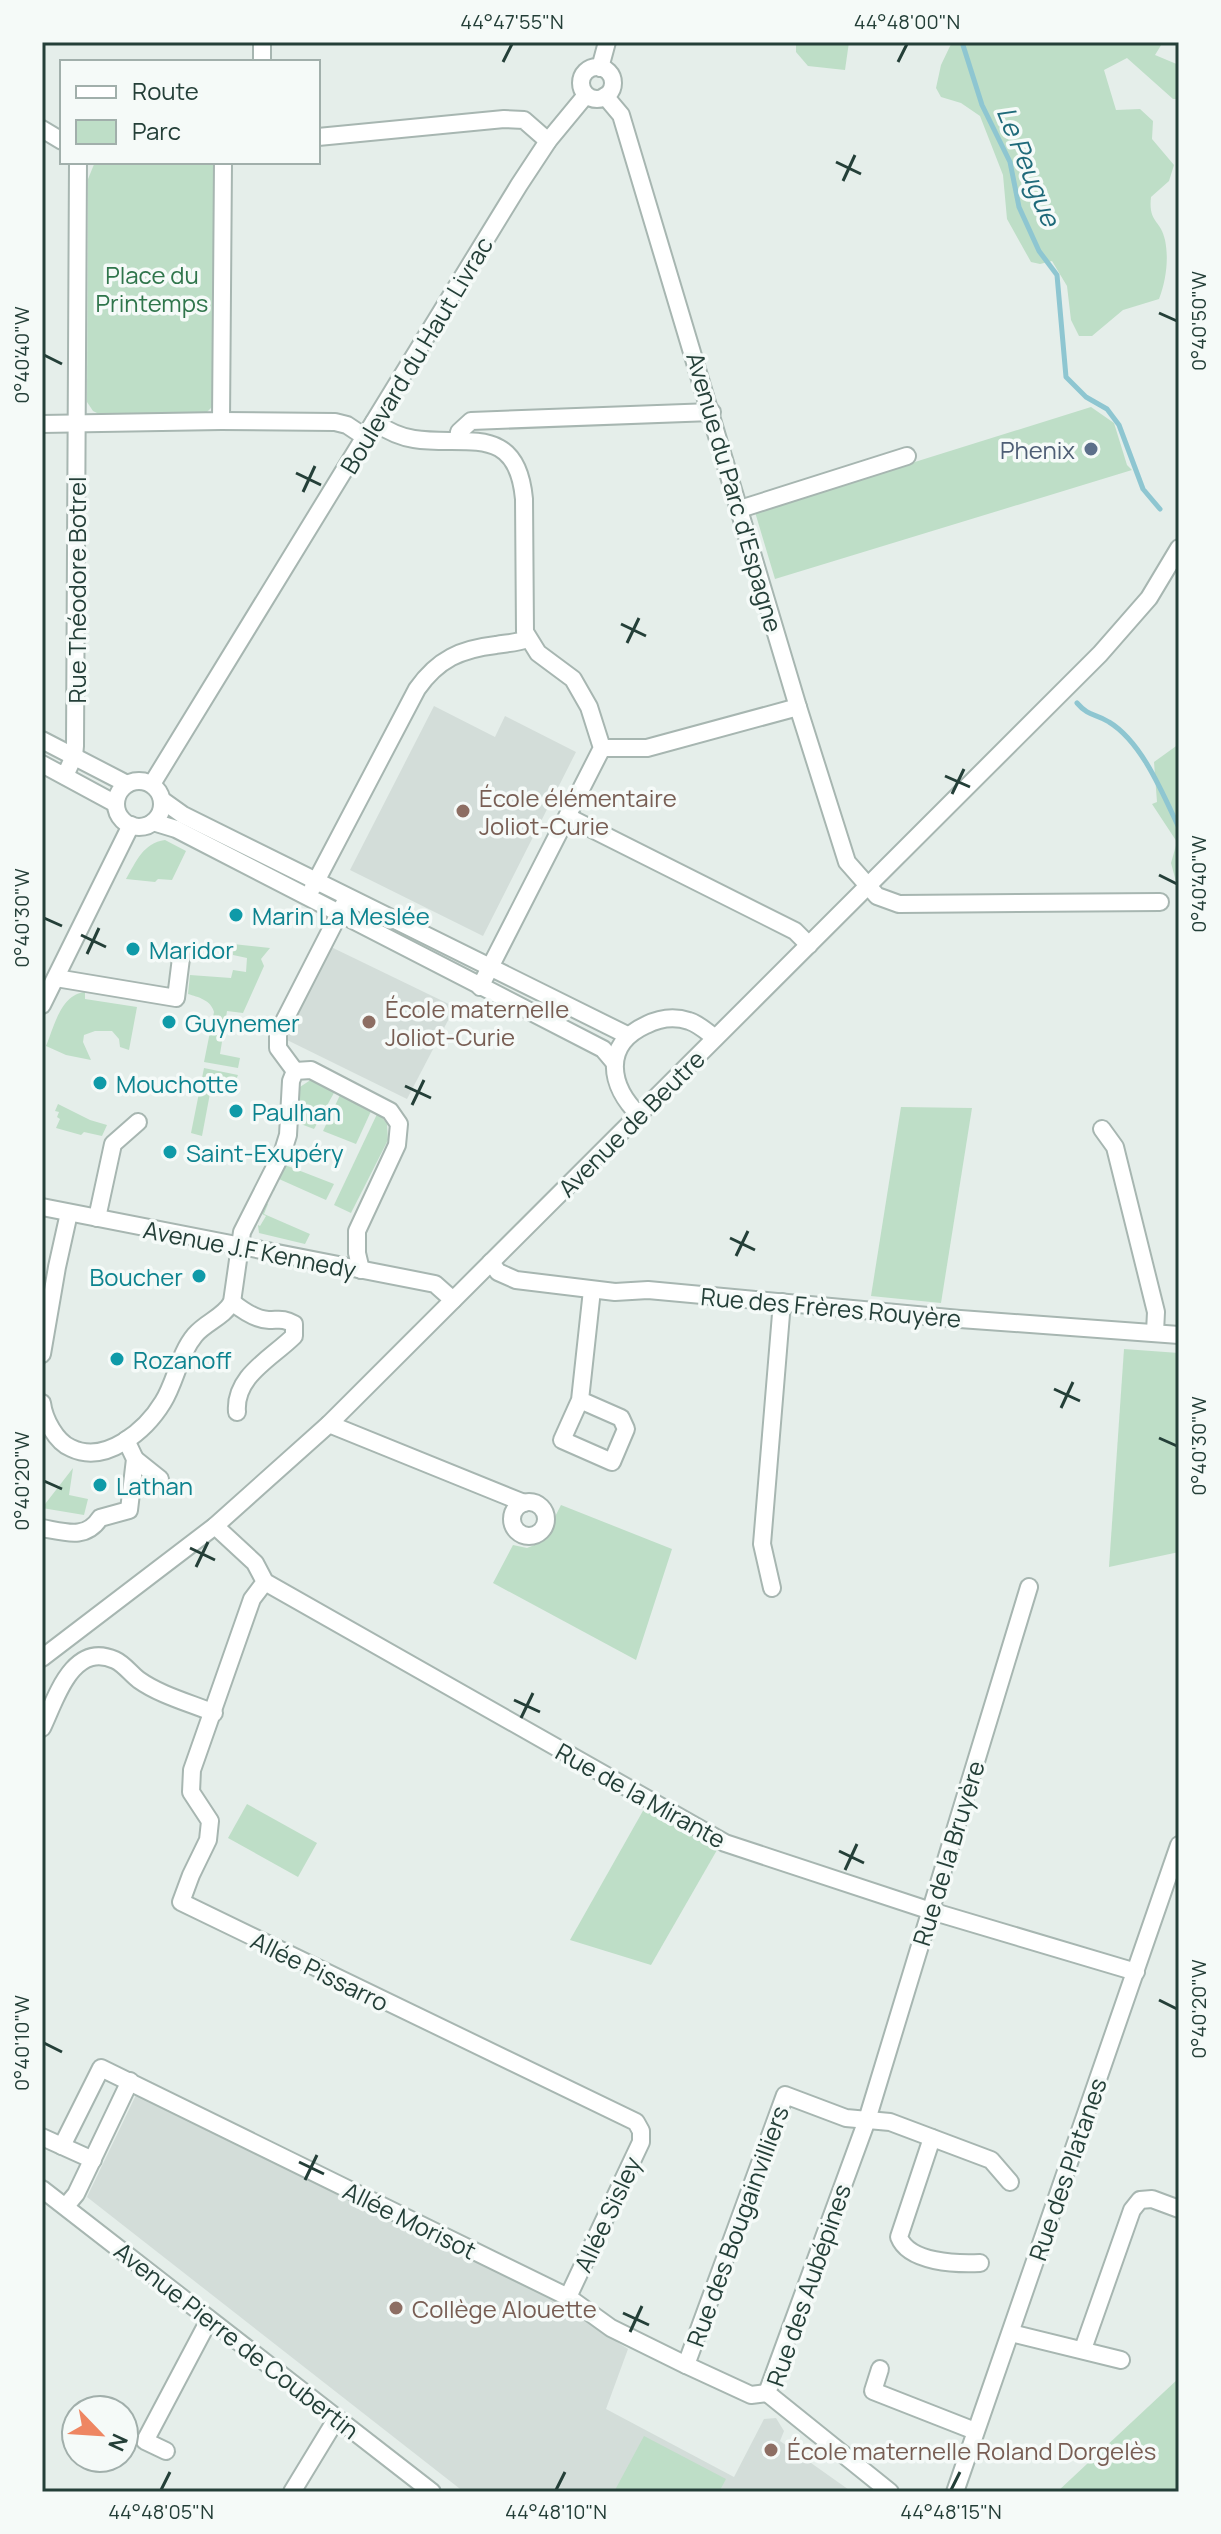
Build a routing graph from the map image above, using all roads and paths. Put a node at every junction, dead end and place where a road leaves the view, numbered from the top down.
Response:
1 (607, 42) edge
2 (600, 68) junction
3 (586, 95) junction
4 (605, 96) junction
5 (42, 129) edge
6 (320, 137) edge
7 (60, 140) edge
8 (548, 141) junction
9 (78, 164) edge
10 (223, 164) edge
11 (712, 412) junction
12 (221, 421) junction
13 (42, 424) edge
14 (77, 424) junction
15 (370, 429) junction
16 (458, 439) junction
17 (907, 456) dead end
18 (740, 509) junction
19 (1179, 548) edge
20 (527, 639) junction
21 (798, 707) junction
22 (42, 740) edge
23 (602, 748) junction
24 (74, 756) junction
25 (42, 764) edge
26 (65, 776) junction
27 (127, 784) junction
28 (152, 784) junction
29 (162, 800) junction
30 (116, 804) junction
31 (568, 817) junction
32 (153, 822) junction
33 (131, 825) junction
34 (317, 880) junction
35 (867, 887) junction
36 (349, 896) junction
37 (307, 899) junction
38 (1160, 902) dead end
39 (339, 914) junction
40 (809, 945) junction
41 (181, 958) dead end
42 (490, 968) junction
43 (56, 978) junction
44 (480, 987) junction
45 (42, 1005) edge
46 (627, 1035) junction
47 (715, 1038) junction
48 (614, 1062) junction
49 (295, 1071) junction
50 (640, 1116) junction
51 (138, 1122) dead end
52 (1102, 1129) dead end
53 (42, 1207) edge
54 (69, 1213) junction
55 (97, 1218) junction
56 (241, 1247) junction
57 (491, 1262) junction
58 (361, 1270) junction
59 (592, 1290) junction
60 (453, 1300) junction
61 (232, 1302) junction
62 (782, 1302) junction
63 (1155, 1332) junction
64 (1179, 1335) edge
65 (42, 1354) edge
66 (580, 1400) dead end
67 (42, 1403) edge
68 (237, 1412) dead end
69 (329, 1424) junction
70 (126, 1440) junction
71 (135, 1459) junction
72 (160, 1479) dead end
73 (524, 1503) dead end
74 (215, 1526) junction
75 (42, 1528) edge
76 (265, 1582) junction
77 (1029, 1587) dead end
78 (772, 1588) dead end
79 (42, 1658) edge
80 (214, 1713) junction
81 (42, 1728) edge
82 (1179, 1845) edge
83 (931, 1911) junction
84 (1136, 1972) junction
85 (130, 2081) junction
86 (867, 2120) junction
87 (641, 2131) joint
88 (42, 2137) edge
89 (932, 2138) junction
90 (62, 2146) junction
91 (93, 2160) junction
92 (1010, 2182) dead end
93 (42, 2189) edge
94 (66, 2206) junction
95 (1179, 2209) edge
96 (980, 2263) dead end
97 (568, 2297) junction
98 (209, 2320) junction
99 (1011, 2333) junction
100 (1083, 2349) junction
101 (1121, 2360) dead end
102 (686, 2365) junction
103 (880, 2369) dead end
104 (767, 2393) junction
105 (337, 2418) junction
106 (975, 2431) junction
107 (166, 2451) dead end
108 (292, 2492) edge
109 (432, 2492) edge
110 (890, 2492) edge
111 (955, 2492) edge

1 - 2 street
2 - 3 street
2 - 4 street
3 - 4 street
3 - 8 street, Boulevard du Haut Livrac
4 - 11 street, Avenue du Parc d'Espagne
5 - 7 street
6 - 8 street
8 - 15 street, Boulevard du Haut Livrac
9 - 14 street
10 - 12 street
11 - 16 street
11 - 18 street, Avenue du Parc d'Espagne
12 - 14 street
12 - 15 street
13 - 14 street
14 - 24 street, Rue Théodore Botrel
15 - 16 street
15 - 28 street, Boulevard du Haut Livrac
16 - 20 street
17 - 18 street
18 - 21 street, Avenue du Parc d'Espagne
19 - 35 street, Avenue de Beutre
20 - 23 street
20 - 34 street
21 - 23 street
21 - 35 street, Avenue du Parc d'Espagne
22 - 24 street
23 - 31 street
24 - 26 street
24 - 27 street
25 - 26 street
26 - 30 street
27 - 28 street
27 - 30 street
28 - 29 street
29 - 32 street
29 - 34 street
30 - 33 street
31 - 40 street
31 - 42 street
32 - 33 street
32 - 37 street
33 - 43 street
34 - 36 street
34 - 37 street
35 - 38 street
35 - 40 street, Avenue de Beutre
36 - 39 street
36 - 42 street
37 - 39 street
39 - 44 street
39 - 49 street
40 - 47 street, Avenue de Beutre
41 - 43 street
42 - 44 street
42 - 46 street
43 - 45 street
44 - 48 street
46 - 47 street
46 - 48 street
47 - 50 street, Avenue de Beutre
48 - 50 street
49 - 56 street
49 - 58 street
50 - 57 street, Avenue de Beutre
51 - 55 street
52 - 63 street
53 - 54 street, Avenue J.F Kennedy
54 - 55 street, Avenue J.F Kennedy
54 - 65 street
55 - 56 street, Avenue J.F Kennedy
56 - 58 street, Avenue J.F Kennedy
56 - 61 street
57 - 59 street, Rue des Frères Rouyère
57 - 60 street, Avenue de Beutre
58 - 60 street, Avenue J.F Kennedy
59 - 62 street, Rue des Frères Rouyère
59 - 66 street
60 - 69 street, Avenue de Beutre
61 - 68 street
61 - 70 street
62 - 63 street, Rue des Frères Rouyère
62 - 78 street
63 - 64 street, Rue des Frères Rouyère
67 - 70 street
69 - 73 street
69 - 74 street, Avenue de Beutre
70 - 71 street
71 - 72 street
71 - 75 street
74 - 76 street, Rue de la Mirante
74 - 79 street, Avenue de Beutre
76 - 80 street
76 - 83 street, Rue de la Mirante
77 - 83 street, Rue de la Bruyère
80 - 81 street
80 - 87 street, Allée Pissarro
82 - 84 street, Rue des Platanes
83 - 84 street, Rue de la Mirante
83 - 86 street, Rue de la Bruyère
84 - 99 street, Rue des Platanes
85 - 90 street, Allée Morisot
85 - 91 street
85 - 97 street, Allée Morisot
86 - 89 street
86 - 102 street, Rue des Bougainvilliers
86 - 104 street, Rue des Aubépines
87 - 97 street, Allée Sisley
88 - 90 street
89 - 92 street
89 - 96 street
90 - 91 street
91 - 94 street
93 - 94 street, Avenue Pierre de Coubertin
94 - 98 street, Avenue Pierre de Coubertin
95 - 100 street
97 - 102 street, Allée Morisot
98 - 105 street, Avenue Pierre de Coubertin
98 - 107 street
99 - 100 street
99 - 106 street, Rue des Platanes
100 - 101 street
102 - 104 street, Rue des Bougainvilliers
103 - 106 street
104 - 110 street, Rue des Aubépines
105 - 108 street
105 - 109 street, Avenue Pierre de Coubertin
106 - 111 street, Rue des Platanes

